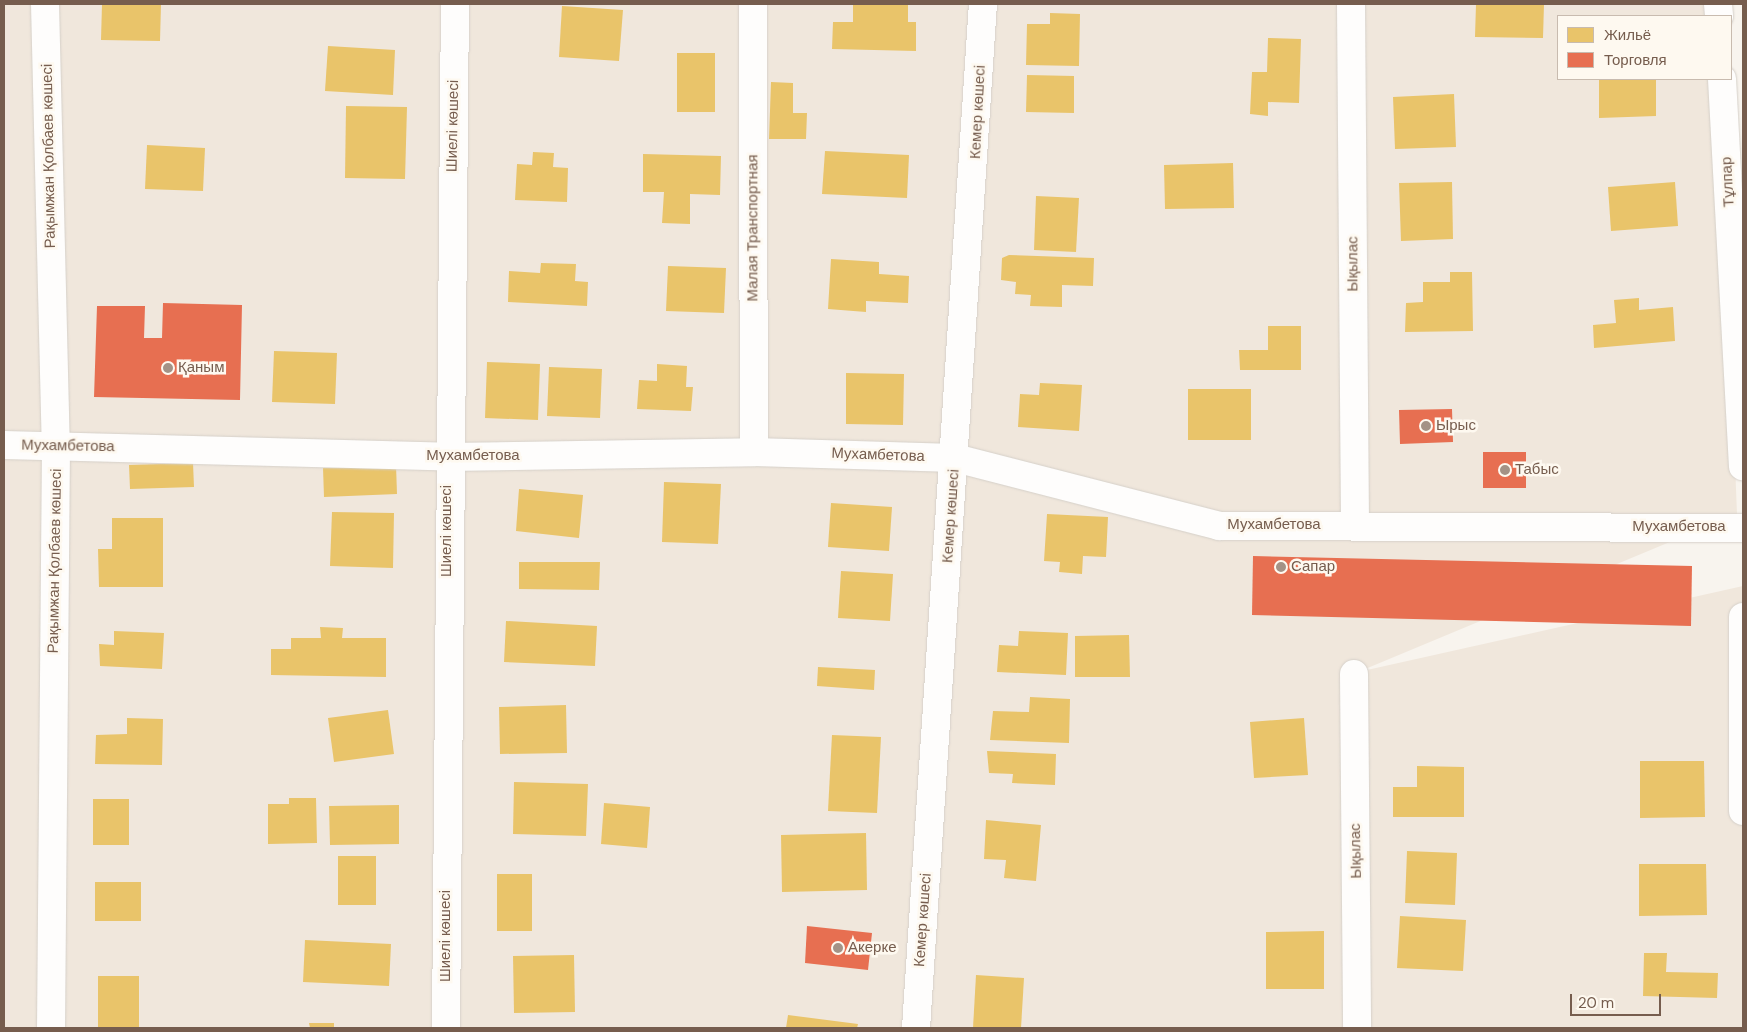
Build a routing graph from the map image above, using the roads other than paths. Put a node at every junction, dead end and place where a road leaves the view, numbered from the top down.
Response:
1 (45, 4) edge
2 (455, 4) edge
3 (753, 4) edge
4 (983, 4) edge
5 (1351, 4) edge
6 (1722, 80) edge
7 (4, 445) edge
8 (56, 446) junction
9 (754, 452) junction
10 (448, 457) junction
11 (955, 458) junction
12 (1743, 466) edge
13 (1355, 525) junction
14 (1743, 528) edge
15 (1743, 617) edge
16 (1354, 674) dead end
17 (1743, 812) edge
18 (51, 1028) edge
19 (446, 1028) edge
20 (916, 1028) edge
21 (1357, 1028) edge

1 - 8 street, Рақымжан Қолбаев көшесі
2 - 10 street, Шиелі көшесі
3 - 9 street, Малая Транспортная
4 - 11 street, Кемер көшесі
5 - 13 street, Ықылас
6 - 12 street, Тұлпар
7 - 8 street, Мухамбетова
8 - 10 street, Мухамбетова
8 - 18 street, Рақымжан Қолбаев көшесі
9 - 10 street, Мухамбетова
9 - 11 street, Мухамбетова
10 - 19 street, Шиелі көшесі
11 - 13 street, Мухамбетова
11 - 20 street, Кемер көшесі
13 - 14 street, Мухамбетова
15 - 17 street
16 - 21 street, Ықылас

